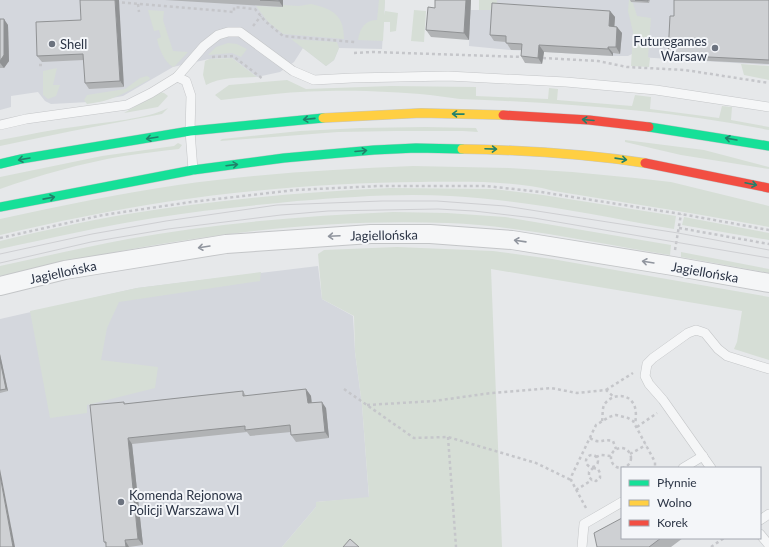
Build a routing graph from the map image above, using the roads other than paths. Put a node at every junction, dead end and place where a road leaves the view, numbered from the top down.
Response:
1 (176, 77) junction
2 (769, 107) edge
3 (0, 125) edge
4 (190, 131) junction
5 (769, 146) edge
6 (0, 164) edge
7 (193, 170) junction
8 (769, 188) edge
9 (0, 208) edge
10 (769, 283) edge
11 (0, 286) edge
12 (769, 369) edge
13 (703, 456) junction
14 (685, 467) edge
15 (710, 467) edge
16 (621, 503) edge
17 (761, 535) edge
18 (769, 545) edge
19 (582, 547) edge

1 - 2 lane
1 - 3 lane
1 - 4 lane
5 -> 4 main road
4 -> 6 main road
4 - 7 lane
7 -> 8 main road
9 -> 7 main road
10 -> 11 street, Jagiellońska
12 - 13 lane
13 - 14 lane
13 - 15 lane
16 - 19 lane
17 - 18 lane

